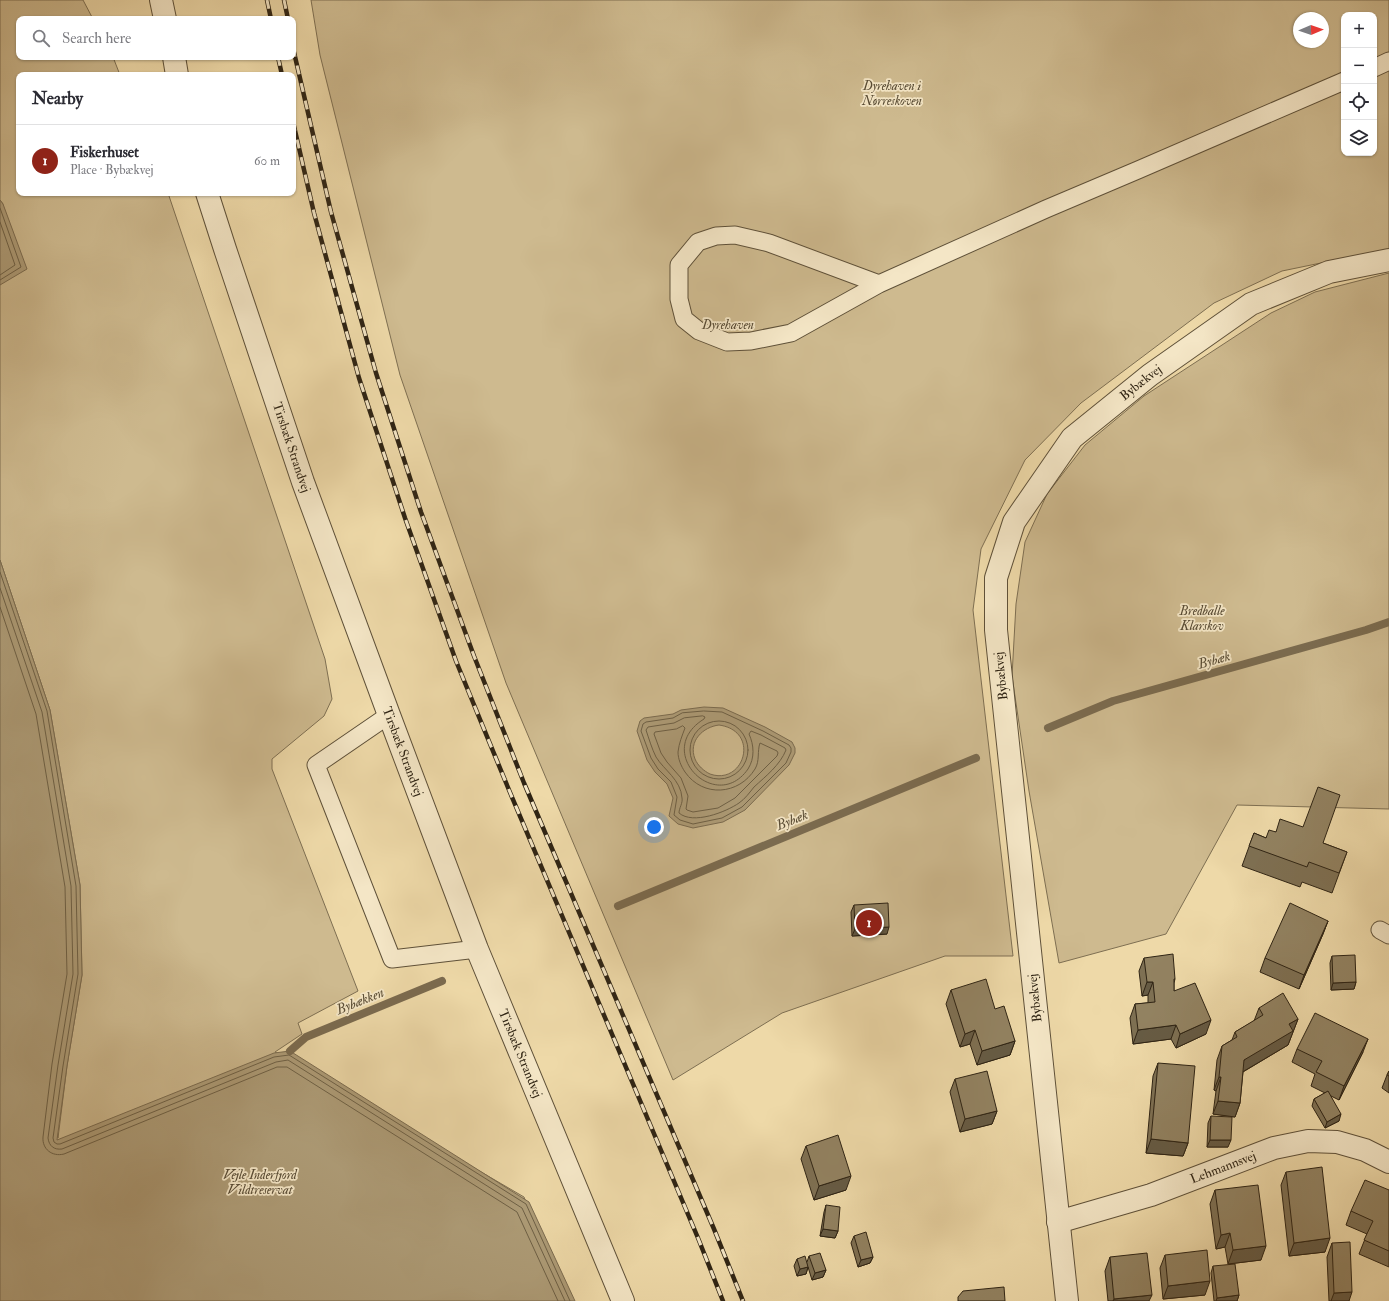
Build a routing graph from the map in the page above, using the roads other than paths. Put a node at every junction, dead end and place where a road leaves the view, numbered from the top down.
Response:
1 (161, 0) edge
2 (164, 16) edge
3 (175, 60) edge
4 (1389, 61) edge
5 (1377, 67) edge
6 (177, 72) edge
7 (1341, 82) edge
8 (209, 196) edge
9 (1389, 260) edge
10 (879, 284) junction
11 (388, 715) junction
12 (477, 949) junction
13 (1389, 1162) edge
14 (1058, 1222) junction
15 (623, 1301) edge
16 (1067, 1301) edge

1 - 2 street
3 - 6 street
4 - 5 lane
7 - 10 lane
8 - 11 street, Tirsbæk Strandvej
9 - 14 street, Bybækvej
10 - 10 lane
11 - 12 street, Tirsbæk Strandvej
11 - 12 lane
12 - 15 street, Tirsbæk Strandvej
13 - 14 street, Lehmannsvej
14 - 16 street, Bybækvej

